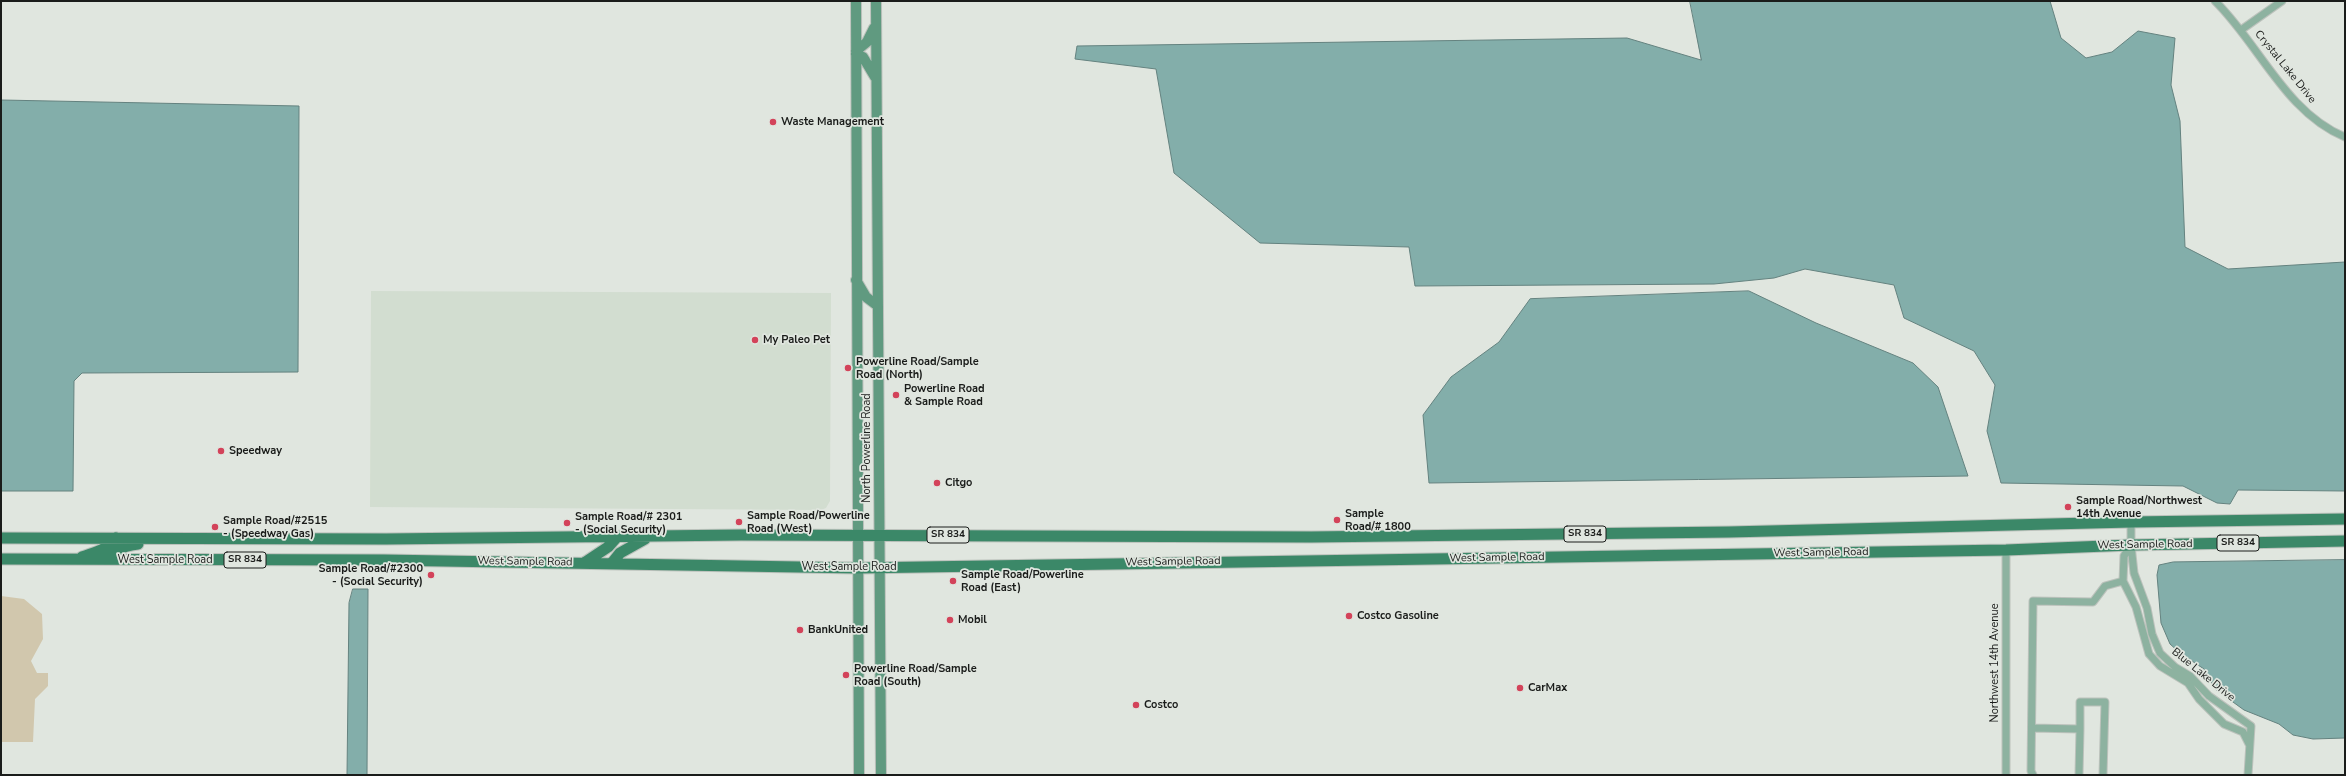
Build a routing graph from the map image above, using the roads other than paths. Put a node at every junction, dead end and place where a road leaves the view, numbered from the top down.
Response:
1 (856, 1) edge
2 (876, 1) edge
3 (2215, 1) edge
4 (2282, 1) edge
5 (876, 25) junction
6 (2241, 30) junction
7 (856, 52) junction
8 (876, 79) junction
9 (2345, 138) edge
10 (856, 280) junction
11 (878, 306) junction
12 (2345, 519) edge
13 (2131, 522) junction
14 (858, 536) junction
15 (880, 536) junction
16 (648, 537) junction
17 (1, 538) edge
18 (116, 538) junction
19 (616, 538) junction
20 (166, 539) junction
21 (2345, 541) edge
22 (2131, 545) junction
23 (2006, 550) junction
24 (1, 560) edge
25 (74, 560) junction
26 (106, 560) junction
27 (584, 563) junction
28 (612, 563) junction
29 (858, 568) junction
30 (880, 568) junction
31 (2123, 581) junction
32 (2032, 728) junction
33 (2080, 729) junction
34 (2250, 745) junction
35 (859, 775) edge
36 (881, 775) edge
37 (2006, 775) edge
38 (2033, 775) edge
39 (2079, 775) edge
40 (2103, 775) edge
41 (2248, 775) edge

1 - 7 main road, North Powerline Road
2 - 5 main road, North Powerline Road
3 - 6 street, Crystal Lake Drive
4 - 6 street
5 - 7 main road
5 - 8 main road, North Powerline Road
6 - 9 street, Crystal Lake Drive
7 - 8 main road
7 - 10 main road, North Powerline Road
8 - 11 main road, North Powerline Road
10 - 11 main road
10 - 14 main road, North Powerline Road
11 - 15 main road, North Powerline Road
12 - 13 main road, West Sample Road / SR 834
13 - 15 main road, West Sample Road / SR 834
13 - 22 street, Blue Lake Drive
14 - 15 main road, West Sample Road / SR 834
14 - 16 main road, West Sample Road / SR 834
14 - 29 main road, North Powerline Road
15 - 30 main road, North Powerline Road
16 - 19 main road, West Sample Road / SR 834
16 - 28 main road
17 - 18 main road, West Sample Road / SR 834
18 - 20 main road, West Sample Road / SR 834
18 - 25 main road
19 - 20 main road, West Sample Road / SR 834
19 - 27 main road
20 - 26 main road
21 - 22 main road, West Sample Road / SR 834
22 - 23 main road, West Sample Road / SR 834
22 - 31 street, Blue Lake Drive
22 - 34 street, Blue Lake Drive
23 - 30 main road, West Sample Road / SR 834
23 - 37 street, Northwest 14th Avenue
24 - 25 main road, West Sample Road / SR 834
25 - 26 main road, West Sample Road / SR 834
26 - 27 main road, West Sample Road / SR 834
27 - 28 main road, West Sample Road / SR 834
28 - 29 main road, West Sample Road / SR 834
29 - 30 main road, West Sample Road / SR 834
29 - 35 main road, North Powerline Road
30 - 36 main road, North Powerline Road
31 - 32 street
31 - 34 street, Blue Lake Drive
32 - 33 street
32 - 38 street
33 - 39 street
33 - 40 street
34 - 41 street, Blue Lake Drive

